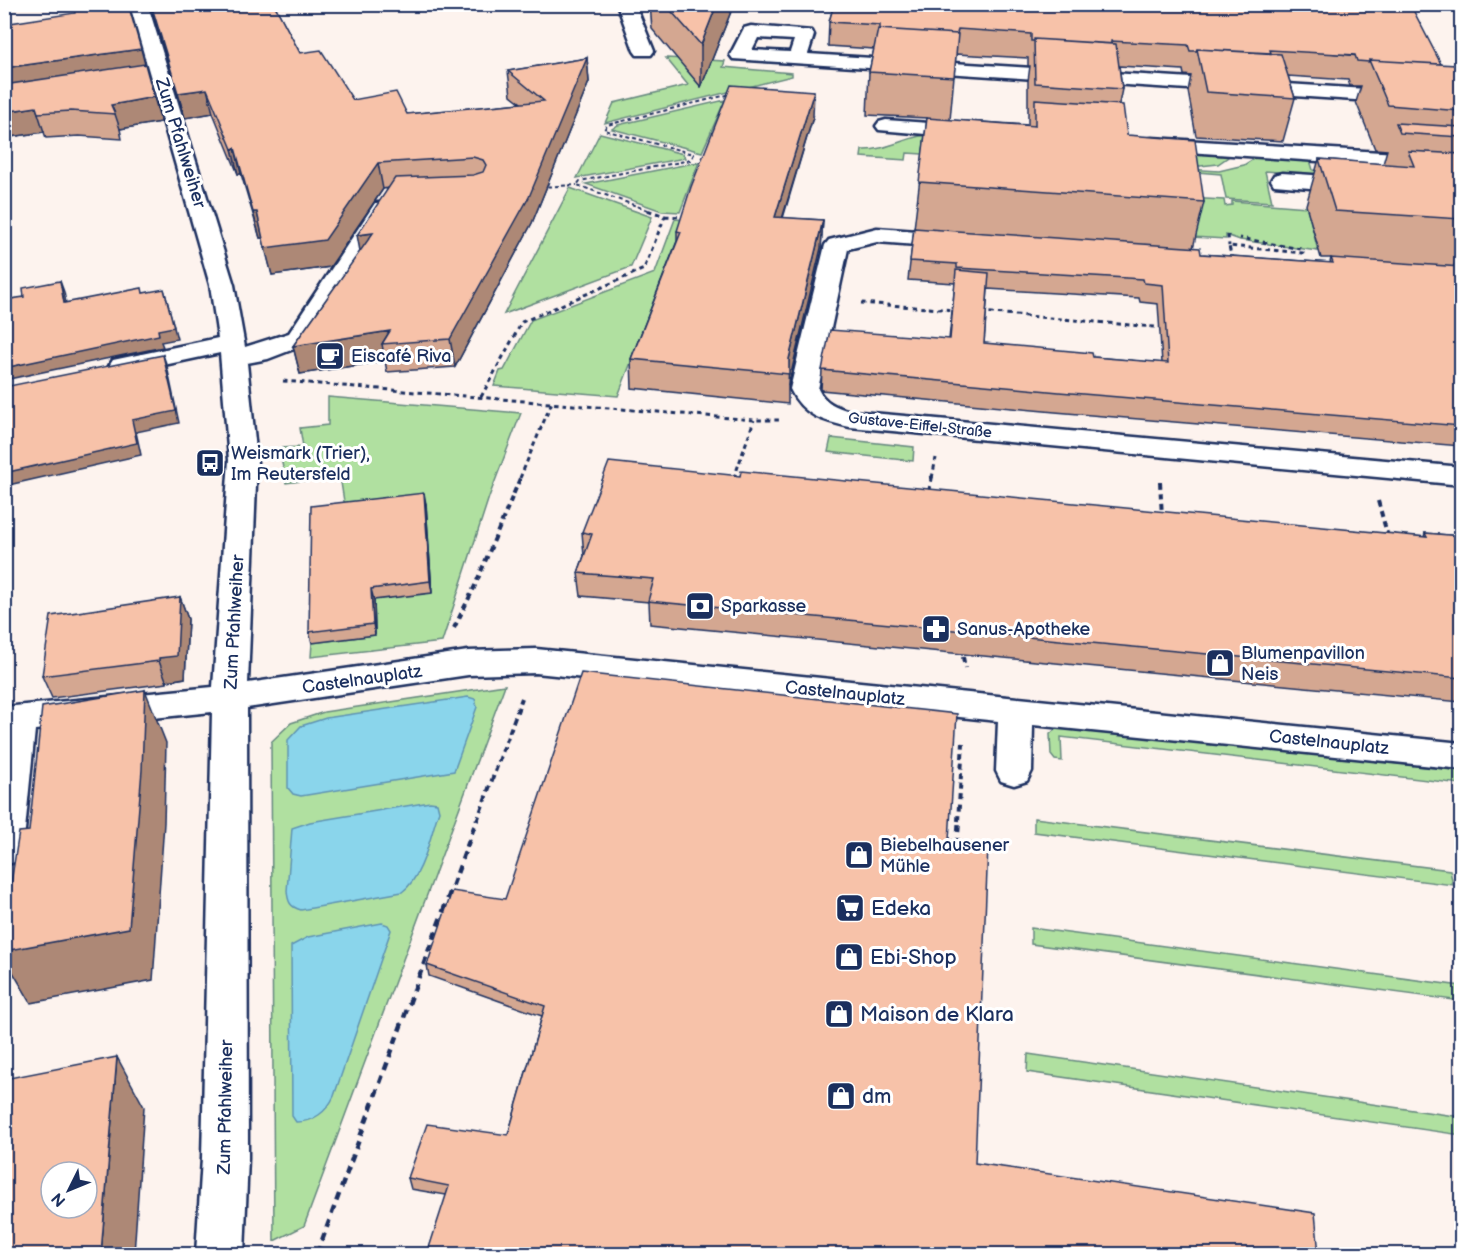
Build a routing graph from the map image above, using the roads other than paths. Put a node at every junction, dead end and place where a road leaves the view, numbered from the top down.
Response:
1 (135, 4) edge
2 (626, 4) edge
3 (644, 51) dead end
4 (797, 59) dead end
5 (1461, 101) edge
6 (886, 126) dead end
7 (992, 133) edge
8 (1133, 143) edge
9 (1461, 164) edge
10 (1282, 180) dead end
11 (1384, 187) edge
12 (402, 195) edge
13 (980, 243) edge
14 (232, 350) junction
15 (95, 371) edge
16 (1461, 476) edge
17 (230, 698) junction
18 (1016, 711) junction
19 (12, 719) edge
20 (1461, 756) edge
21 (1014, 771) dead end
22 (4, 850) edge
23 (220, 1254) edge

1 - 14 street, Zum Pfahlweiher
2 - 3 street
4 - 5 street
6 - 7 street
8 - 9 street
10 - 11 street
12 - 14 street
13 - 16 street, Gustave-Eiffel-Straße
14 - 15 street
14 - 17 street, Zum Pfahlweiher
17 - 18 street, Castelnauplatz
17 - 19 street, Castelnauplatz
17 - 23 street, Zum Pfahlweiher
18 - 20 street, Castelnauplatz
18 - 21 street
19 - 22 street

